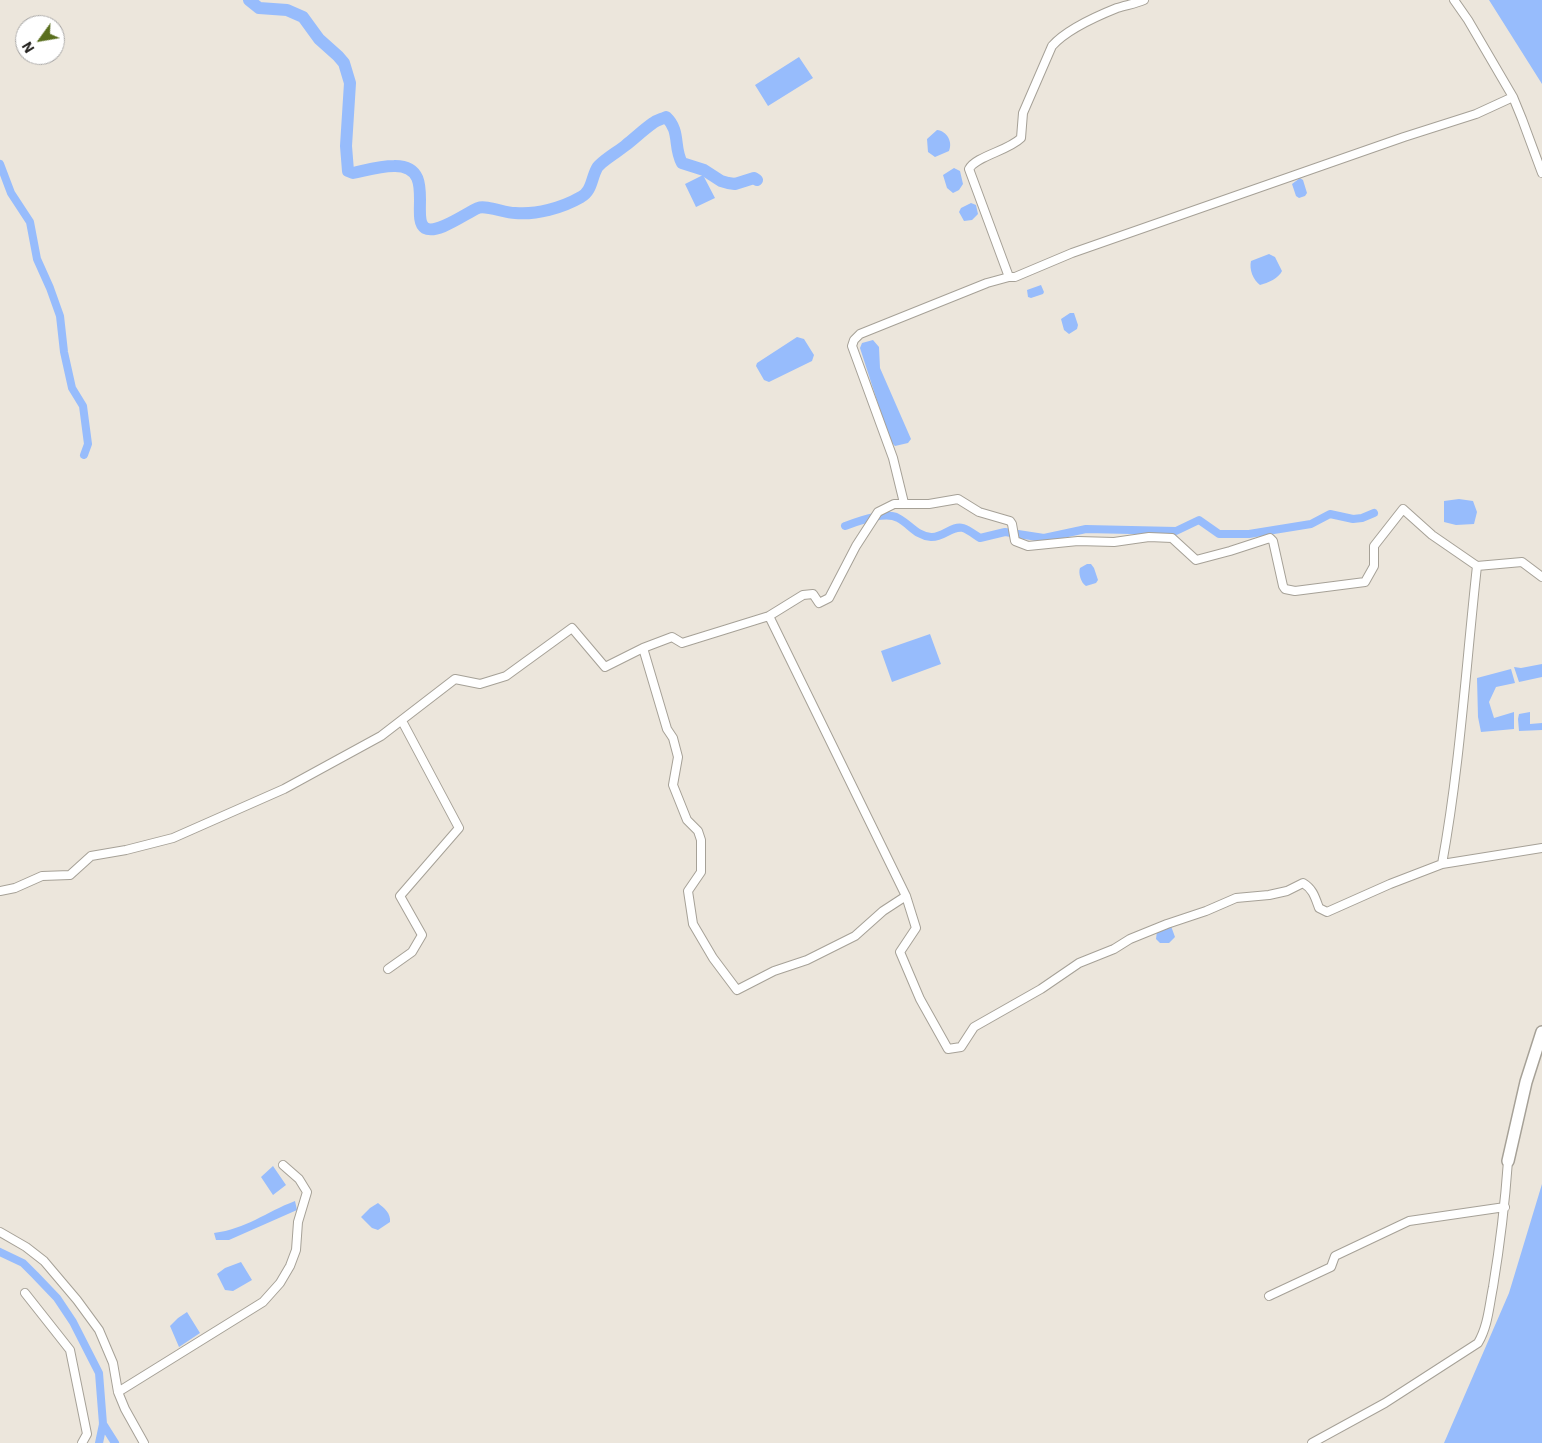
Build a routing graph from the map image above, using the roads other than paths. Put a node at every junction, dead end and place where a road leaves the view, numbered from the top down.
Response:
1 (1144, 0) edge
2 (1454, 0) edge
3 (1513, 97) junction
4 (1542, 174) edge
5 (1009, 277) junction
6 (904, 502) junction
7 (1477, 566) junction
8 (1542, 577) edge
9 (769, 616) junction
10 (643, 648) junction
11 (402, 721) junction
12 (1542, 848) edge
13 (1442, 864) junction
14 (0, 891) edge
15 (906, 896) junction
16 (388, 969) dead end
17 (1542, 1032) edge
18 (1508, 1161) joint
19 (283, 1165) dead end
20 (1505, 1207) junction
21 (0, 1232) edge
22 (25, 1293) dead end
23 (1269, 1296) dead end
24 (118, 1392) junction
25 (82, 1443) edge
26 (144, 1443) edge
27 (1312, 1443) edge

1 - 5 street
2 - 3 street
3 - 4 street
3 - 5 street
5 - 6 street
6 - 7 street
6 - 9 street
7 - 8 street
7 - 13 street
9 - 10 street
9 - 15 street
10 - 11 street
10 - 15 street
11 - 14 street
11 - 16 street
12 - 13 street
13 - 15 street
17 - 18 street
18 - 20 street
19 - 24 street
20 - 23 street
20 - 27 street
21 - 24 street
22 - 25 street
24 - 26 street

